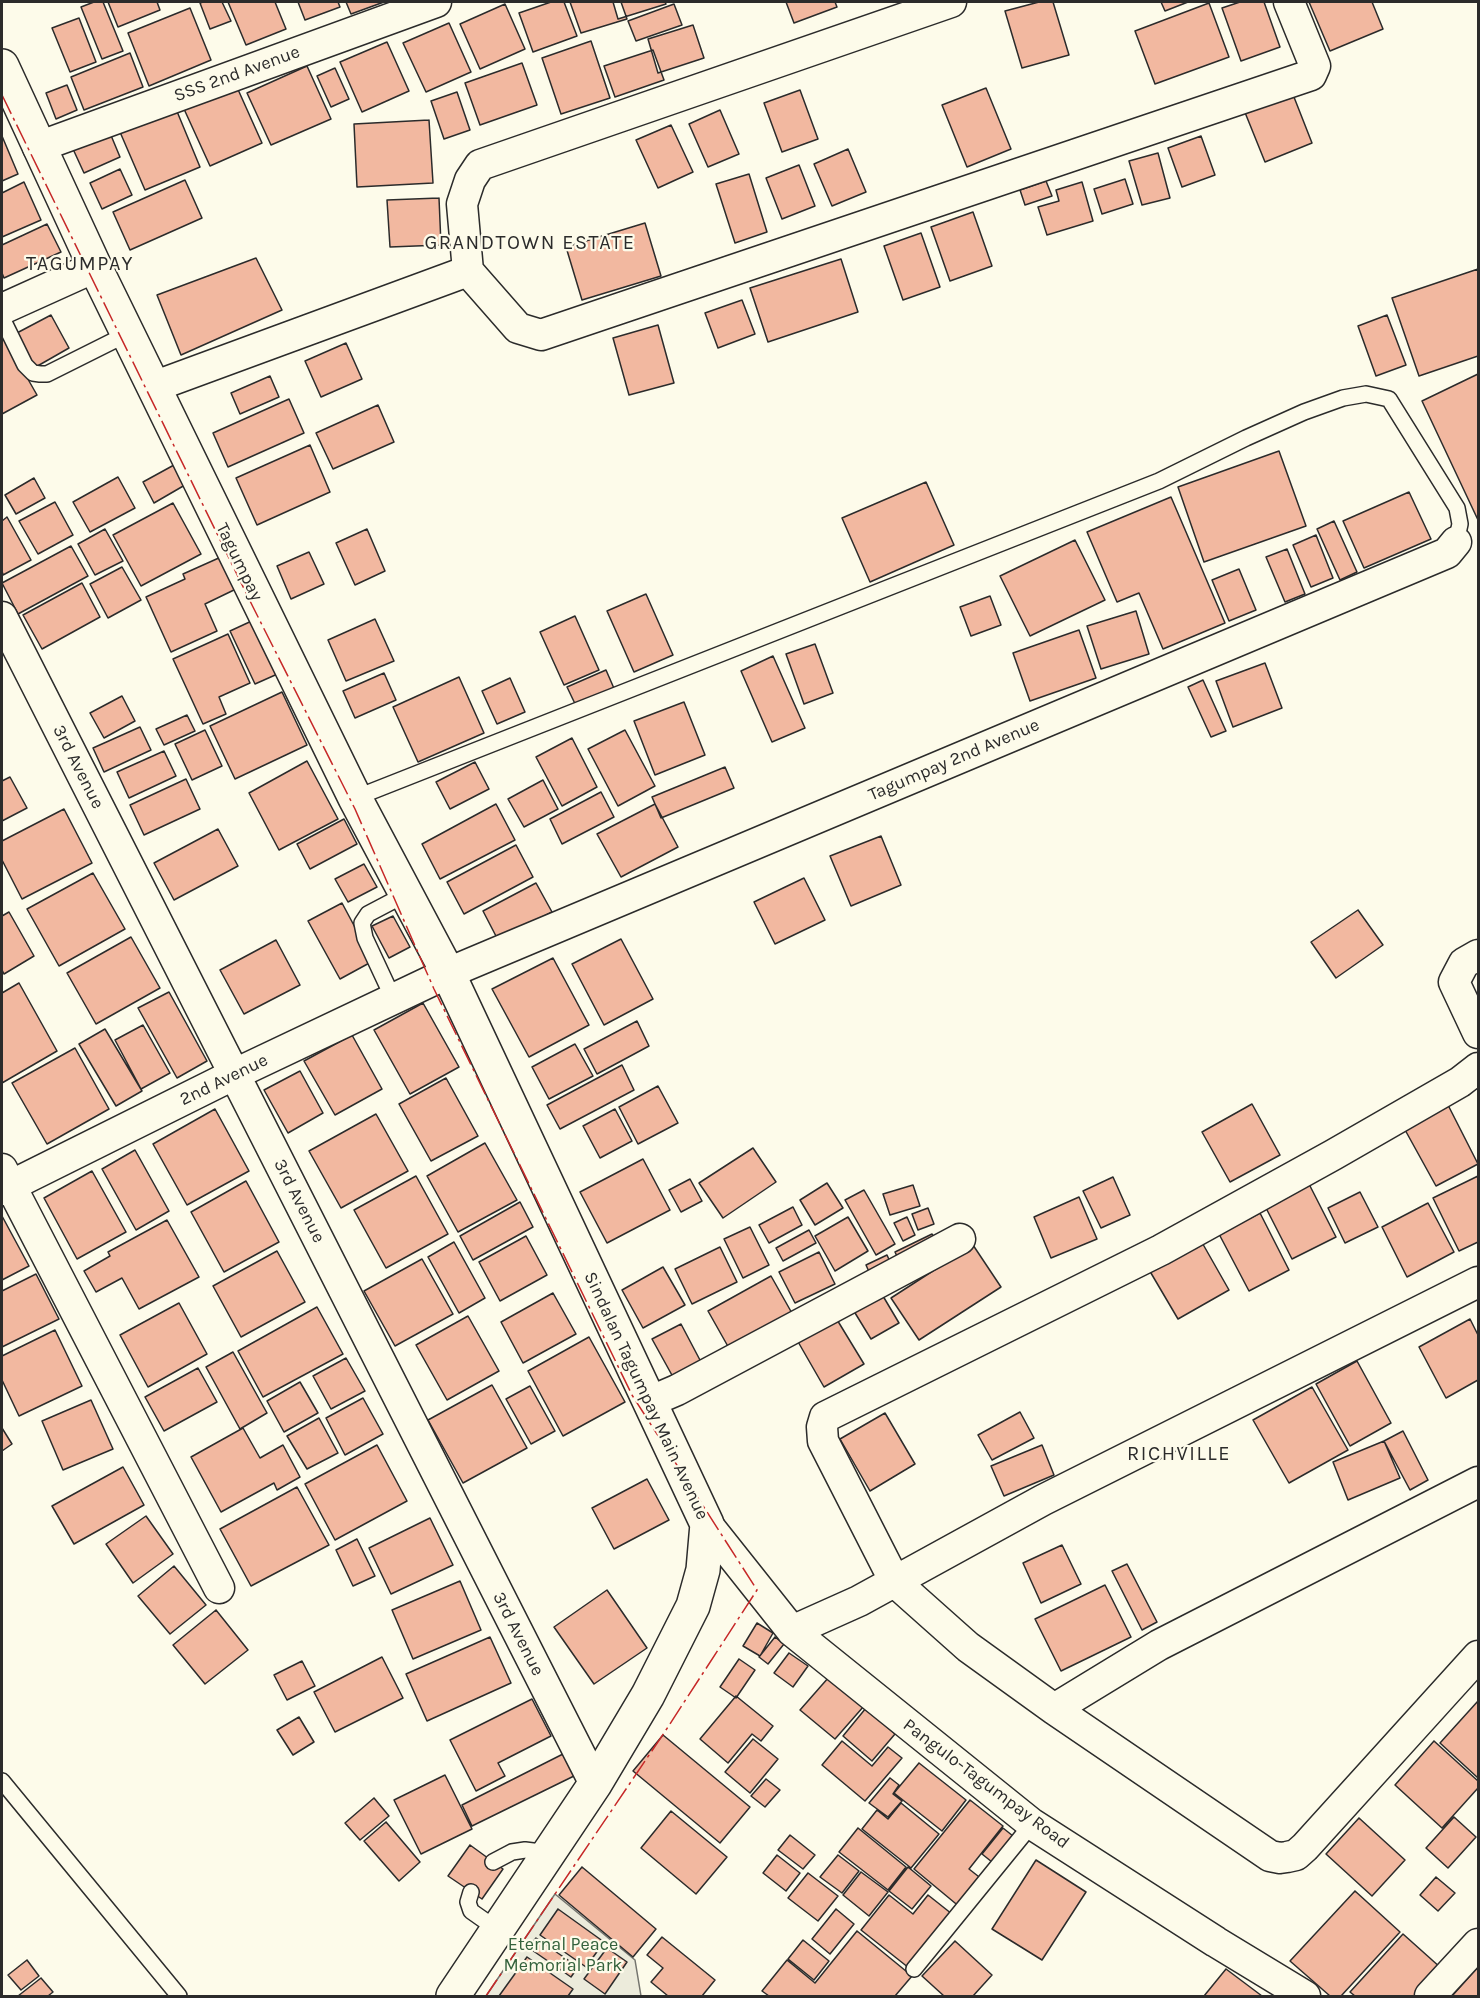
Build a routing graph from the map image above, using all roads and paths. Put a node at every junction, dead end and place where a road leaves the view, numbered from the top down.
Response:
1 (435, 2) edge
2 (951, 2) edge
3 (1288, 2) edge
4 (2, 66) edge
5 (38, 147) junction
6 (95, 267) junction
7 (468, 271) junction
8 (2, 309) edge
9 (2, 318) edge
10 (128, 334) junction
11 (153, 387) junction
12 (1456, 542) joint
13 (2, 617) edge
14 (355, 798) junction
15 (406, 894) junction
16 (1479, 955) edge
17 (448, 973) junction
18 (393, 998) junction
19 (1479, 1033) edge
20 (1479, 1068) edge
21 (234, 1074) junction
22 (4, 1182) edge
23 (960, 1239) dead end
24 (1479, 1282) edge
25 (649, 1402) junction
26 (1479, 1482) edge
27 (707, 1524) junction
28 (895, 1582) junction
29 (219, 1588) dead end
30 (792, 1631) junction
31 (1479, 1656) edge
32 (1054, 1710) junction
33 (2, 1781) edge
34 (595, 1784) junction
35 (1032, 1824) junction
36 (549, 1853) junction
37 (493, 1862) dead end
38 (471, 1892) dead end
39 (498, 1930) junction
40 (1479, 1944) edge
41 (914, 1969) dead end
42 (179, 1996) edge
43 (453, 1996) edge
44 (1305, 1996) edge
45 (1430, 1996) edge

1 - 5 street, SSS 2nd Avenue
2 - 7 street
3 - 7 street
4 - 5 main road
5 - 6 main road, Tagumpay
6 - 8 street
6 - 10 main road, Tagumpay
7 - 11 street
9 - 10 lane
10 - 11 main road, Tagumpay
11 - 14 main road, Tagumpay
12 - 14 lane
12 - 17 street, Tagumpay 2nd Avenue
13 - 21 street, 3rd Avenue
14 - 15 main road, Tagumpay
15 - 17 main road, Tagumpay
15 - 18 lane
16 - 19 street
17 - 18 street, 2nd Avenue
17 - 25 main road, Sindalan Tagumpay Main Avenue
18 - 21 street, 2nd Avenue
20 - 28 street
21 - 22 street, 2nd Avenue
21 - 34 street, 3rd Avenue
22 - 29 street
23 - 25 street
24 - 28 street
25 - 27 main road, Sindalan Tagumpay Main Avenue
26 - 32 street
27 - 30 street, Pangulo-Tagumpay Road
27 - 34 main road, Sindalan Tagumpay Main Avenue
28 - 30 street
28 - 32 street
30 - 35 street, Pangulo-Tagumpay Road
31 - 32 street
33 - 42 lane
34 - 36 main road, Sindalan Tagumpay Main Avenue
35 - 41 lane
35 - 44 street, Pangulo-Tagumpay Road
36 - 37 lane
36 - 39 main road, Sindalan Tagumpay Main Avenue
38 - 39 lane
39 - 43 main road, Sindalan Tagumpay Main Avenue
40 - 45 street

